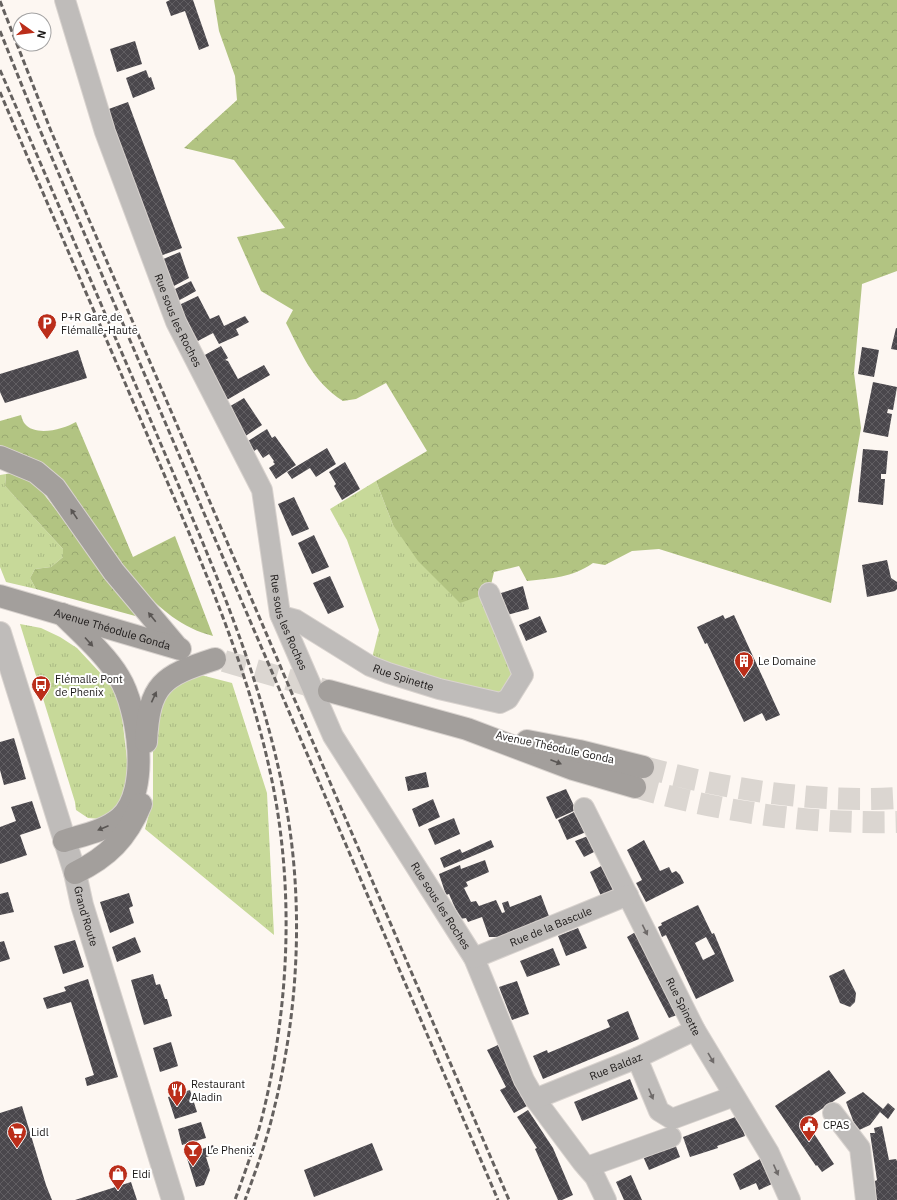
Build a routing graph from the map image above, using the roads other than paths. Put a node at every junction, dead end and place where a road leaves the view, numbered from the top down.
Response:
1 (65, 0) edge
2 (5, 460) edge
3 (489, 593) dead end
4 (0, 596) edge
5 (62, 614) junction
6 (281, 616) junction
7 (0, 633) edge
8 (177, 648) junction
9 (329, 691) tunnel mouth
10 (639, 777) tunnel mouth
11 (584, 808) dead end
12 (64, 841) junction
13 (75, 873) junction
14 (628, 895) junction
15 (474, 958) junction
16 (695, 1030) junction
17 (637, 1058) junction
18 (734, 1096) junction
19 (535, 1100) junction
20 (833, 1113) dead end
21 (671, 1137) dead end
22 (587, 1168) junction
23 (173, 1200) edge
24 (606, 1200) edge
25 (790, 1200) edge
26 (866, 1200) edge

1 - 6 street, Rue sous les Roches
8 -> 2 main road
3 - 6 street, Rue Spinette
4 - 5 main road, Avenue Théodule Gonda
5 - 8 main road, Avenue Théodule Gonda
5 -> 12 main road
6 - 15 street, Rue sous les Roches
7 - 12 street, Grand'Route
13 -> 8 main road, Avenue Théodule Gonda
9 - 10 main road, Avenue Théodule Gonda
11 - 14 street, Rue Spinette
12 - 13 street, Grand'Route
13 - 23 street, Grand'Route
14 - 15 street, Rue de la Bascule
14 -> 16 street, Rue Spinette
15 - 19 street, Rue sous les Roches
16 - 17 street, Rue Baldaz
16 -> 18 street, Rue Spinette
17 -> 18 street
17 - 19 street, Rue Baldaz
18 -> 25 street, Rue Spinette
19 - 22 street, Rue sous les Roches
20 - 26 street
21 - 22 street
22 - 24 street, Rue sous les Roches

